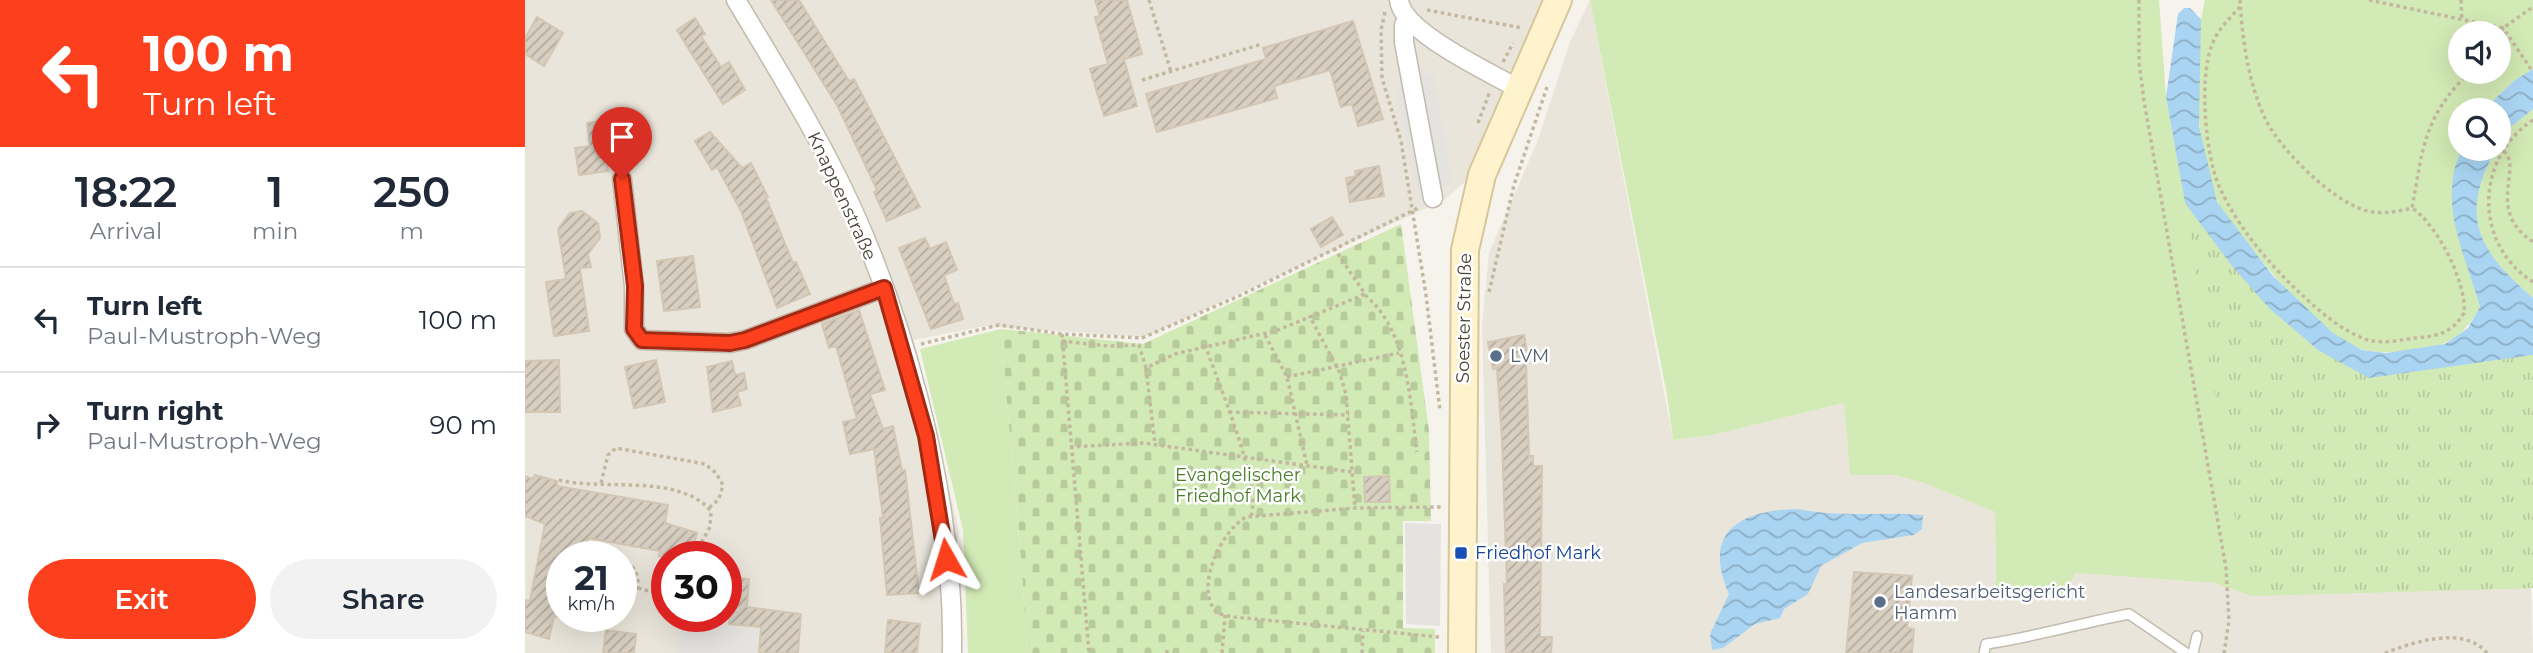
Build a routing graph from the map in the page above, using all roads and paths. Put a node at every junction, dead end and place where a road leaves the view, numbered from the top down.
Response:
1 (736, 0) edge
2 (1149, 0) edge
3 (1558, 0) edge
4 (2139, 0) edge
5 (2240, 0) edge
6 (2369, 0) edge
7 (2461, 0) edge
8 (1419, 3) dead end
9 (1393, 4) edge
10 (2240, 7) junction
11 (2533, 7) edge
12 (1408, 21) junction
13 (2462, 21) joint
14 (2511, 22) edge
15 (1541, 36) junction
16 (2511, 39) edge
17 (1262, 44) dead end
18 (1171, 72) junction
19 (2533, 72) edge
20 (1142, 80) dead end
21 (1549, 81) dead end
22 (2460, 84) edge
23 (1517, 88) junction
24 (2533, 120) edge
25 (2511, 138) edge
26 (2500, 161) edge
27 (2509, 161) edge
28 (622, 179) dead end
29 (1433, 198) joint
30 (2412, 208) junction
31 (1412, 212) junction
32 (2533, 242) edge
33 (1334, 248) junction
34 (2533, 282) edge
35 (884, 288) junction
36 (1365, 294) junction
37 (1487, 297) dead end
38 (1310, 317) junction
39 (1062, 334) junction
40 (1264, 334) junction
41 (1142, 338) junction
42 (1062, 341) junction
43 (1205, 345) junction
44 (904, 348) junction
45 (1144, 353) junction
46 (1399, 353) junction
47 (1146, 368) junction
48 (1336, 368) junction
49 (1287, 377) junction
50 (1228, 412) junction
51 (1441, 413) dead end
52 (1297, 414) junction
53 (1349, 415) junction
54 (1155, 444) junction
55 (1070, 447) junction
56 (1417, 452) dead end
57 (1244, 456) junction
58 (1307, 465) junction
59 (1352, 472) junction
60 (559, 480) dead end
61 (600, 483) junction
62 (1441, 495) dead end
63 (1441, 507) junction
64 (709, 508) junction
65 (1355, 508) junction
66 (1251, 516) junction
67 (1440, 519) dead end
68 (703, 541) edge
69 (637, 580) edge
70 (638, 588) joint
71 (651, 592) edge
72 (1225, 615) junction
73 (1439, 625) dead end
74 (1363, 631) junction
75 (2197, 636) dead end
76 (1439, 637) junction
77 (1451, 649) edge
78 (952, 653) edge
79 (1089, 653) edge
80 (1222, 653) edge
81 (1362, 653) edge
82 (1984, 653) edge
83 (2186, 653) edge
84 (2193, 653) edge
85 (2224, 653) edge
86 (2385, 653) edge
87 (2487, 653) edge

1 - 35 street, Knappenstraße
2 - 18 path
3 - 15 main road, Soester Straße
4 - 85 path
5 - 10 path
6 - 13 path
7 - 13 path
8 - 15 path
9 - 12 street
9 - 31 path
10 - 30 path
10 - 30 path
11 - 14 path
12 - 23 street
12 - 29 street
15 - 23 main road, Soester Straße
16 - 19 path
17 - 18 path
18 - 20 path
21 - 37 path
22 - 30 path
23 - 77 main road, Soester Straße
24 - 25 path
26 - 34 path
27 - 32 path
28 - 35 street
29 - 31 path
31 - 33 path
31 - 51 path
33 - 36 path
33 - 41 path
35 - 44 street, Knappenstraße
36 - 38 path
36 - 46 path
38 - 40 path
38 - 48 path
39 - 41 path
39 - 42 path
39 - 44 path
40 - 43 path
40 - 49 path
41 - 45 path
42 - 45 path
42 - 55 path
43 - 47 path
43 - 50 path
44 - 78 street, Knappenstraße
45 - 47 path
46 - 48 path
46 - 56 path
47 - 54 path
48 - 49 path
48 - 53 path
49 - 52 path
50 - 52 path
50 - 57 path
52 - 53 path
52 - 58 path
53 - 59 path
54 - 55 path
54 - 57 path
55 - 79 path
57 - 58 path
57 - 66 path
58 - 59 path
59 - 65 path
60 - 61 path
61 - 64 path
61 - 64 path
62 - 63 path
63 - 65 path
63 - 67 path
64 - 68 path
65 - 66 path
66 - 72 path
69 - 70 path
70 - 71 path
72 - 74 path
72 - 80 path
73 - 76 path
74 - 76 path
74 - 81 path
75 - 84 lane
76 - 77 path
82 - 83 lane
86 - 87 path

